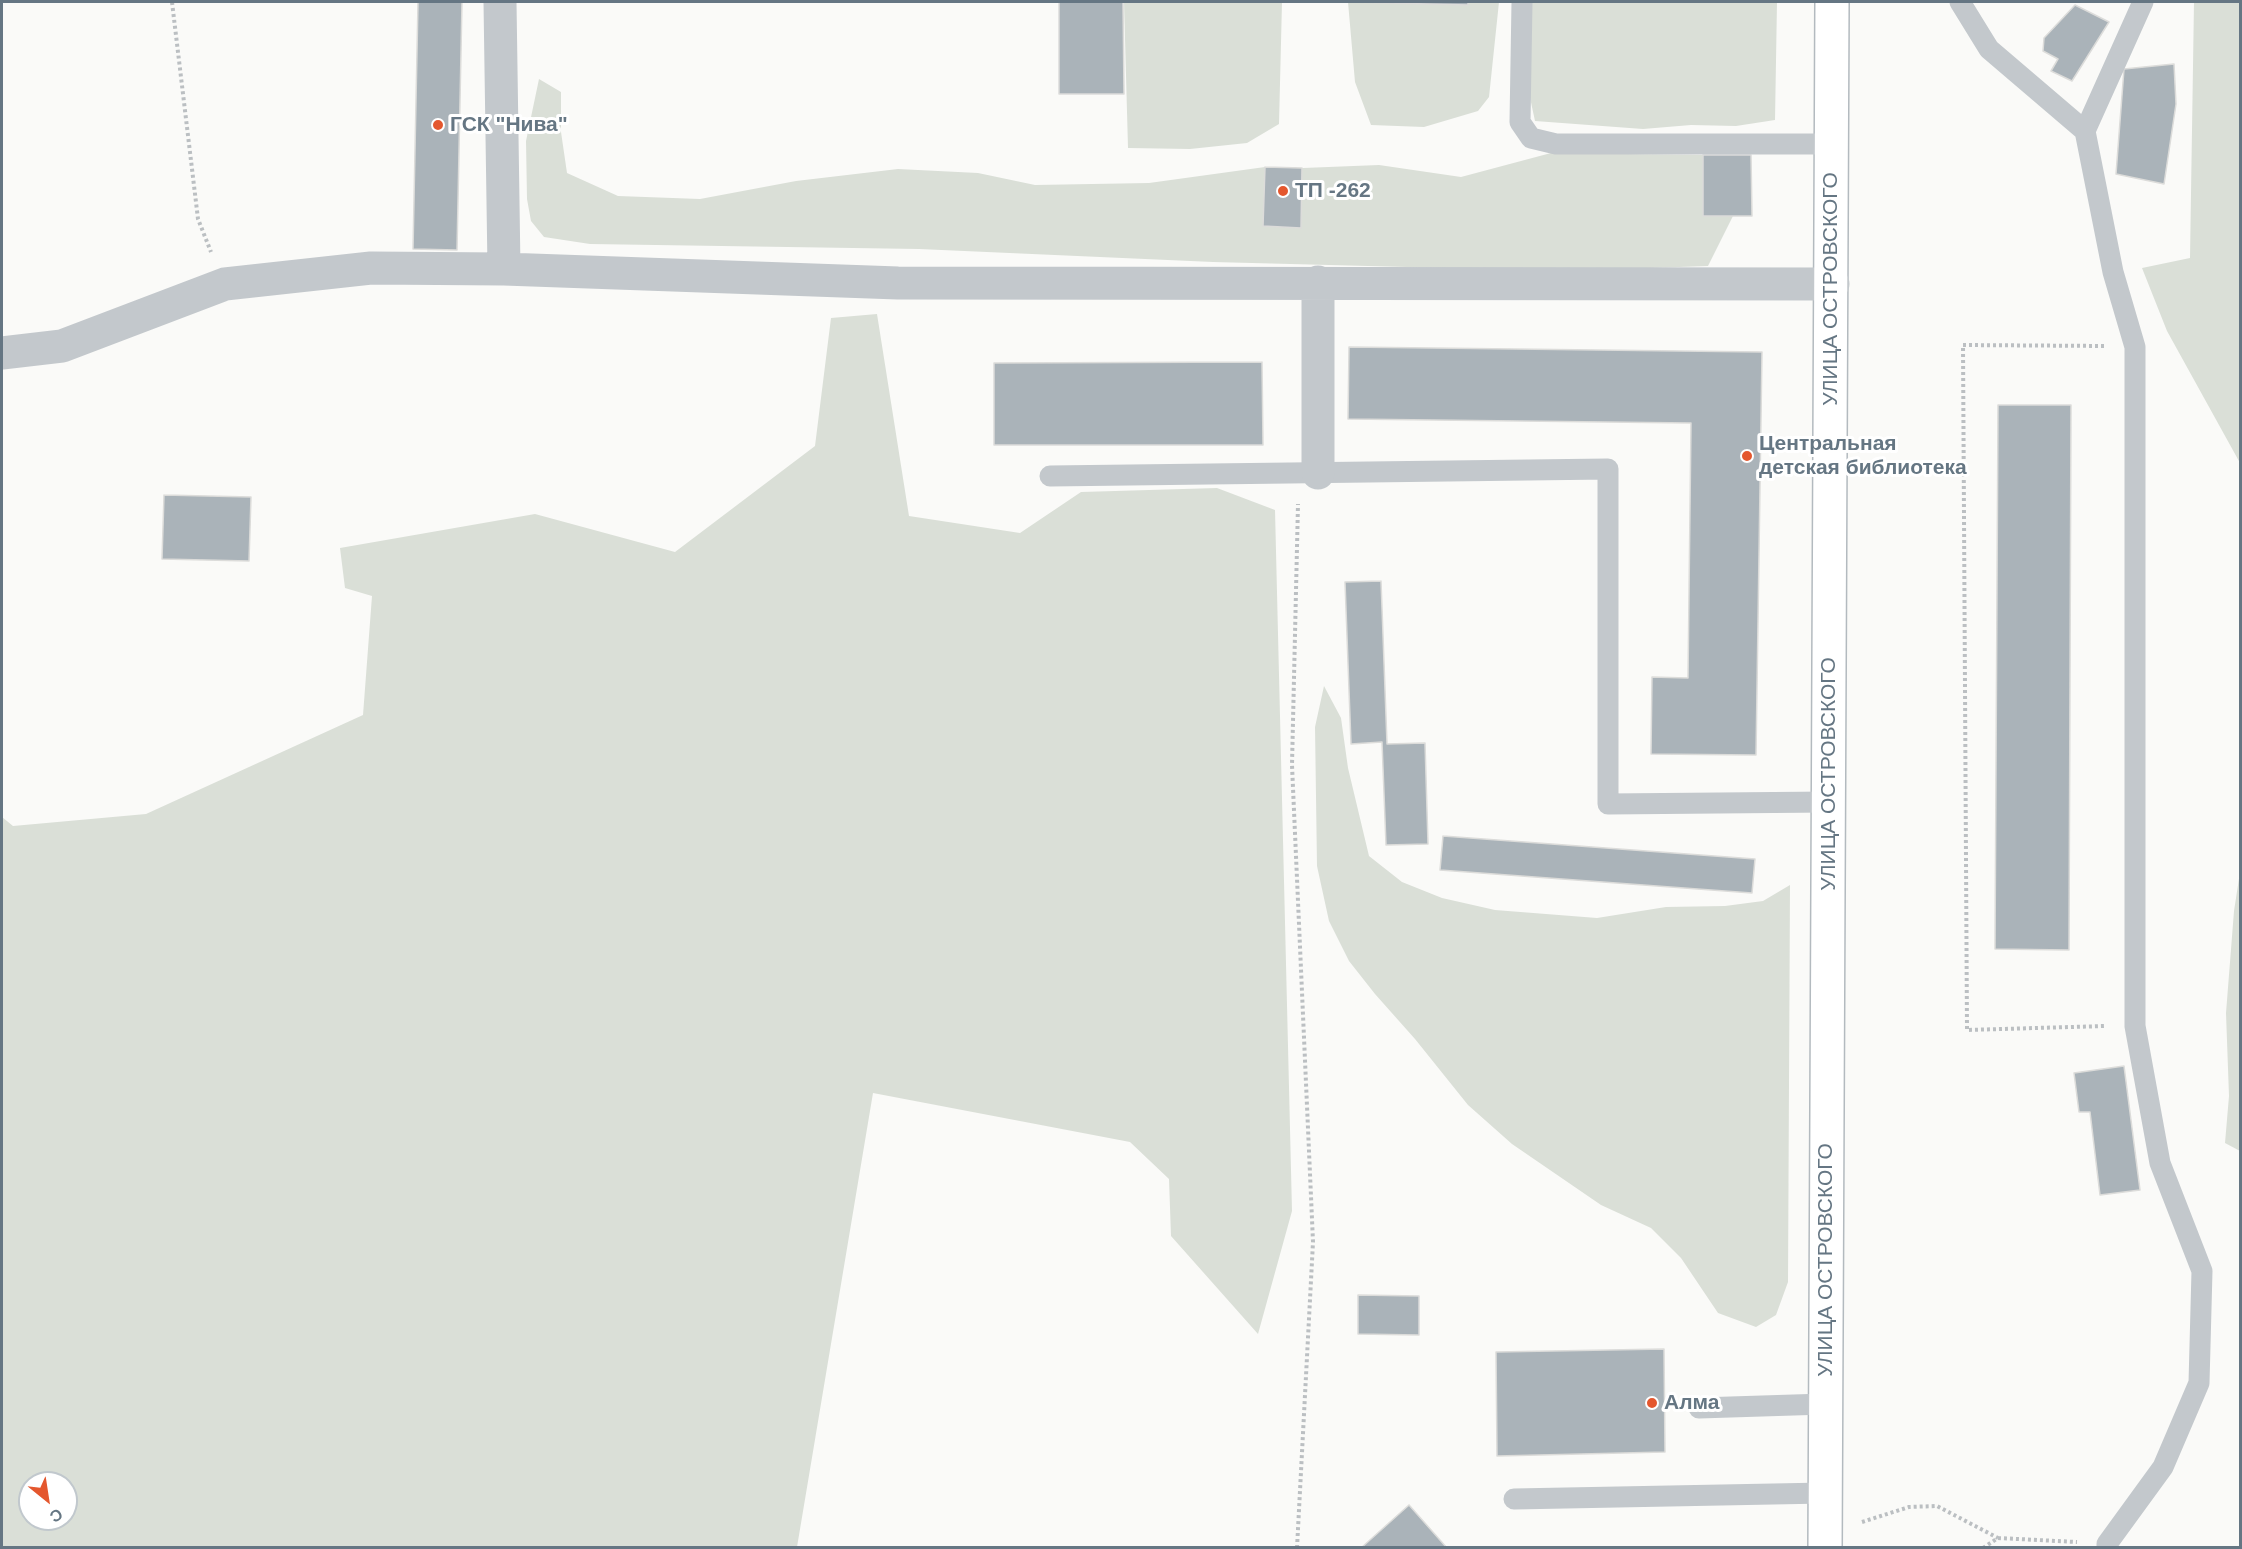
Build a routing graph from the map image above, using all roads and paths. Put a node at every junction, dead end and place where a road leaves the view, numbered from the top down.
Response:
1 (172, 2) edge
2 (500, 2) edge
3 (1522, 2) edge
4 (1832, 2) edge
5 (1960, 2) edge
6 (2144, 2) edge
7 (2085, 130) junction
8 (1831, 144) junction
9 (504, 269) junction
10 (1318, 282) junction
11 (225, 284) junction
12 (1833, 284) junction
13 (2135, 347) junction
14 (2, 353) edge
15 (1308, 473) junction
16 (1050, 476) dead end
17 (1829, 802) junction
18 (2136, 1026) junction
19 (1825, 1404) junction
20 (1700, 1408) dead end
21 (1514, 1498) dead end
22 (1825, 1522) edge
23 (1998, 1538) junction
24 (2107, 1546) edge
25 (1297, 1548) edge
26 (1983, 1548) edge

1 - 11 path
2 - 9 street
3 - 8 lane
4 - 8 main road, УЛИЦА ОСТРОВСКОГО
5 - 7 lane
6 - 7 lane
7 - 13 lane
8 - 12 main road, УЛИЦА ОСТРОВСКОГО
9 - 10 street
9 - 11 street
10 - 12 street
10 - 15 street
11 - 14 street
12 - 17 main road, УЛИЦА ОСТРОВСКОГО
13 - 18 lane
13 - 18 path
15 - 16 lane
15 - 17 lane
15 - 25 path
17 - 19 main road, УЛИЦА ОСТРОВСКОГО
18 - 24 lane
19 - 20 lane
19 - 22 main road, УЛИЦА ОСТРОВСКОГО
21 - 22 lane
22 - 23 path
23 - 24 path
23 - 26 path

